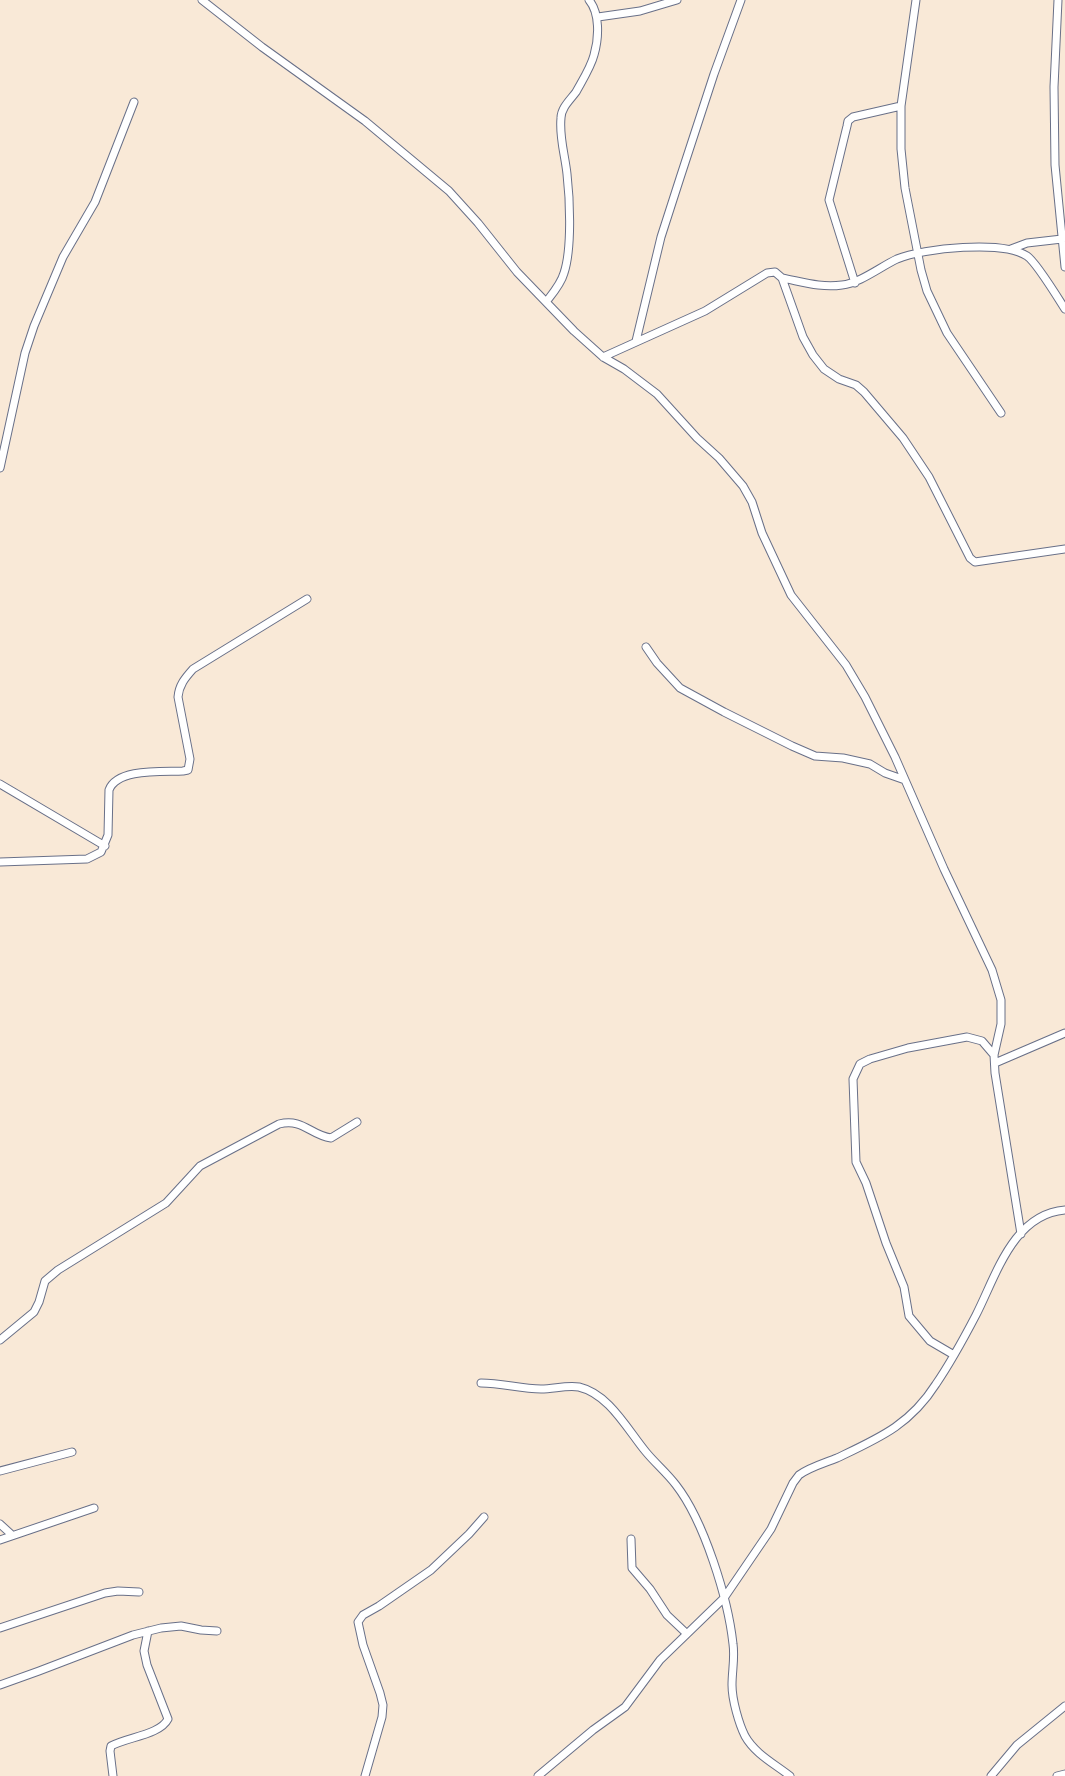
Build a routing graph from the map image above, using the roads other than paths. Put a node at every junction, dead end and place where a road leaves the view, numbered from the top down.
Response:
1 (202, 0) edge
2 (589, 0) edge
3 (677, 0) edge
4 (741, 0) edge
5 (916, 0) edge
6 (1058, 0) edge
7 (598, 17) junction
8 (134, 102) dead end
9 (901, 106) junction
10 (1062, 239) junction
11 (1011, 249) junction
12 (918, 253) junction
13 (1065, 267) edge
14 (782, 278) junction
15 (855, 283) junction
16 (546, 302) junction
17 (1065, 309) edge
18 (636, 341) junction
19 (603, 357) junction
20 (1002, 413) dead end
21 (0, 468) edge
22 (1065, 549) edge
23 (306, 598) dead end
24 (646, 647) dead end
25 (905, 780) junction
26 (0, 784) edge
27 (105, 846) junction
28 (0, 862) edge
29 (1065, 1033) edge
30 (994, 1055) junction
31 (995, 1063) junction
32 (356, 1122) dead end
33 (1065, 1210) edge
34 (1021, 1234) junction
35 (0, 1340) edge
36 (954, 1355) junction
37 (481, 1383) dead end
38 (72, 1452) dead end
39 (0, 1471) edge
40 (94, 1508) dead end
41 (484, 1516) dead end
42 (0, 1524) edge
43 (12, 1535) junction
44 (631, 1538) dead end
45 (0, 1540) edge
46 (139, 1592) dead end
47 (724, 1598) junction
48 (0, 1628) edge
49 (148, 1631) junction
50 (217, 1631) dead end
51 (686, 1633) junction
52 (0, 1685) edge
53 (1065, 1706) edge
54 (1065, 1774) edge
55 (113, 1776) edge
56 (365, 1776) edge
57 (538, 1776) edge
58 (790, 1776) edge
59 (991, 1776) edge
60 (1056, 1776) edge

1 - 16 street
2 - 7 street
3 - 7 street
4 - 18 street
5 - 9 street
6 - 10 street
7 - 16 street
8 - 21 street
9 - 12 street
9 - 15 street
10 - 11 street
10 - 13 street
11 - 12 street
11 - 17 street
12 - 15 street
12 - 20 street
14 - 15 street
14 - 18 street
14 - 22 street
16 - 19 street
18 - 19 street
19 - 25 street
23 - 27 street
24 - 25 street
25 - 30 street
26 - 27 street
27 - 28 street
29 - 31 street
30 - 31 street
30 - 36 street
31 - 34 street
32 - 35 street
33 - 34 street
34 - 36 street
36 - 47 street
37 - 47 street
38 - 39 street
40 - 43 street
41 - 56 street
42 - 43 street
43 - 45 street
44 - 51 street
46 - 48 street
47 - 51 street
47 - 58 street
49 - 50 street
49 - 52 street
49 - 55 street
51 - 57 street
53 - 59 street
54 - 60 street

